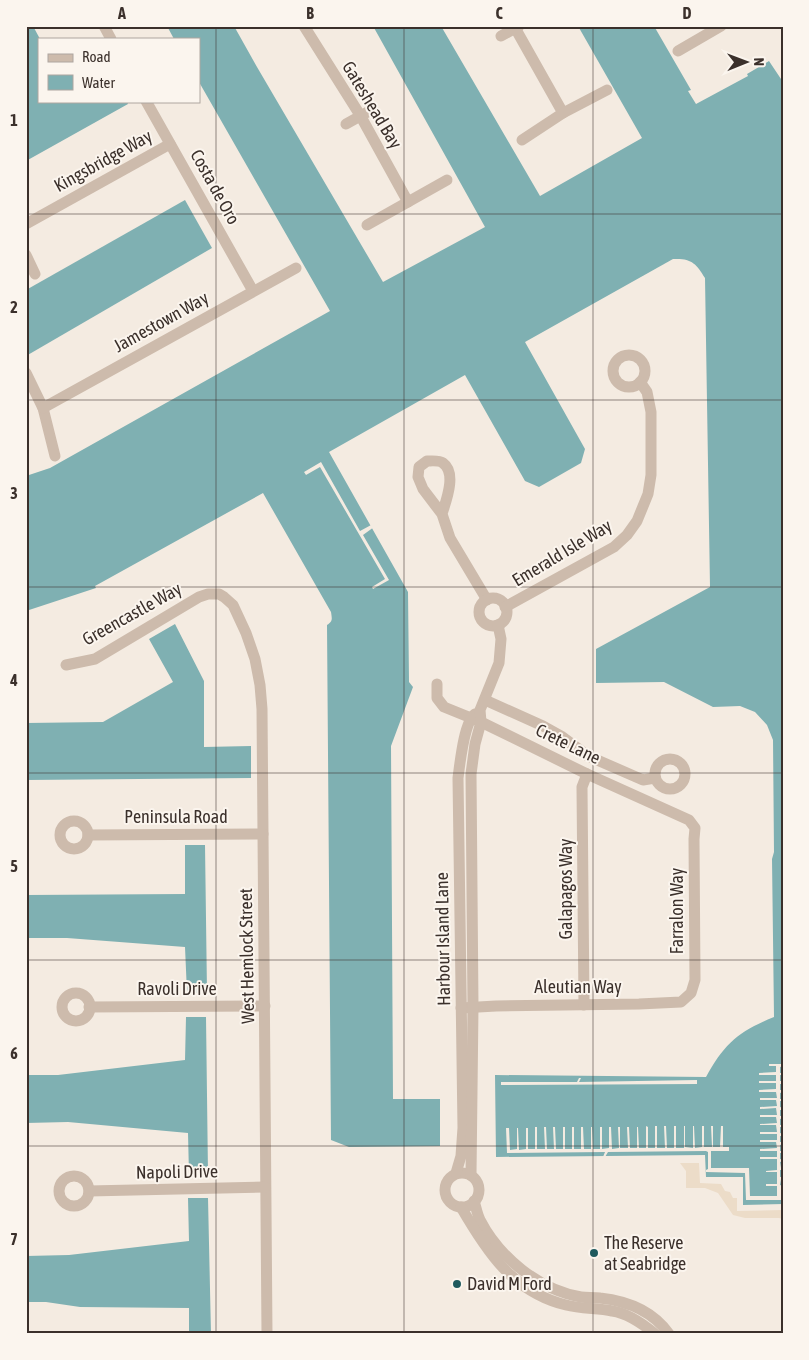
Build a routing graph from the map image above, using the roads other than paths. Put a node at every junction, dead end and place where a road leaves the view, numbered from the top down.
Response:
1 (104, 26) edge
2 (304, 26) edge
3 (516, 27) edge
4 (717, 27) edge
5 (501, 36) dead end
6 (110, 38) edge
7 (678, 51) dead end
8 (607, 90) dead end
9 (147, 102) edge
10 (373, 109) dead end
11 (563, 113) junction
12 (360, 116) junction
13 (346, 124) dead end
14 (522, 140) dead end
15 (170, 144) junction
16 (447, 180) dead end
17 (408, 202) junction
18 (26, 224) edge
19 (367, 226) dead end
20 (26, 255) edge
21 (296, 268) dead end
22 (36, 274) dead end
23 (253, 291) junction
24 (26, 373) edge
25 (640, 382) dead end
26 (43, 408) junction
27 (55, 456) dead end
28 (442, 514) dead end
29 (215, 594) joint
30 (487, 600) junction
31 (505, 607) junction
32 (498, 625) junction
33 (66, 665) dead end
34 (437, 684) dead end
35 (479, 712) junction
36 (587, 774) junction
37 (655, 778) dead end
38 (695, 828) joint
39 (263, 834) junction
40 (88, 835) dead end
41 (691, 993) joint
42 (584, 1005) junction
43 (265, 1006) junction
44 (90, 1007) dead end
45 (461, 1008) junction
46 (473, 1008) junction
47 (456, 1173) junction
48 (471, 1175) junction
49 (265, 1188) junction
50 (89, 1191) dead end
51 (474, 1201) junction
52 (461, 1207) junction
53 (267, 1334) edge
54 (655, 1334) edge
55 (670, 1334) edge

1 - 6 street
2 - 12 street, Gateshead Bay
3 - 5 street
3 - 11 street
4 - 7 street
8 - 11 street
9 - 15 street, Costa de Oro
10 - 12 street
11 - 14 street
12 - 13 street
12 - 17 street, Gateshead Bay
15 - 18 street, Kingsbridge Way
15 - 23 street, Costa de Oro
16 - 17 street
17 - 19 street
20 - 22 street
21 - 23 street, Jamestown Way
23 - 26 street, Jamestown Way
24 - 26 street
25 - 31 street, Emerald Isle Way
26 - 27 street
28 - 30 street
29 - 33 street, Greencastle Way
29 - 39 street, West Hemlock Street
30 - 31 street
30 - 32 street
31 - 32 street
32 - 35 street, Harbour Island Lane
34 - 35 street, Crete Lane
35 - 36 street, Crete Lane
35 - 37 street
35 - 45 street, Harbour Island Lane
35 - 46 street, Harbour Island Lane
36 - 38 street, Crete Lane
36 - 42 street, Galapagos Way
38 - 41 street, Farralon Way
39 - 40 street, Peninsula Road
39 - 43 street, West Hemlock Street
41 - 42 street, Aleutian Way
42 - 46 street, Aleutian Way
43 - 44 street, Ravoli Drive
43 - 49 street, West Hemlock Street
45 - 46 street, Aleutian Way
45 - 47 street, Harbour Island Lane
46 - 48 street, Harbour Island Lane
47 - 48 street
47 - 52 street
48 - 51 street
49 - 50 street, Napoli Drive
49 - 53 street, West Hemlock Street
51 - 52 street
51 - 55 street
52 - 54 street

